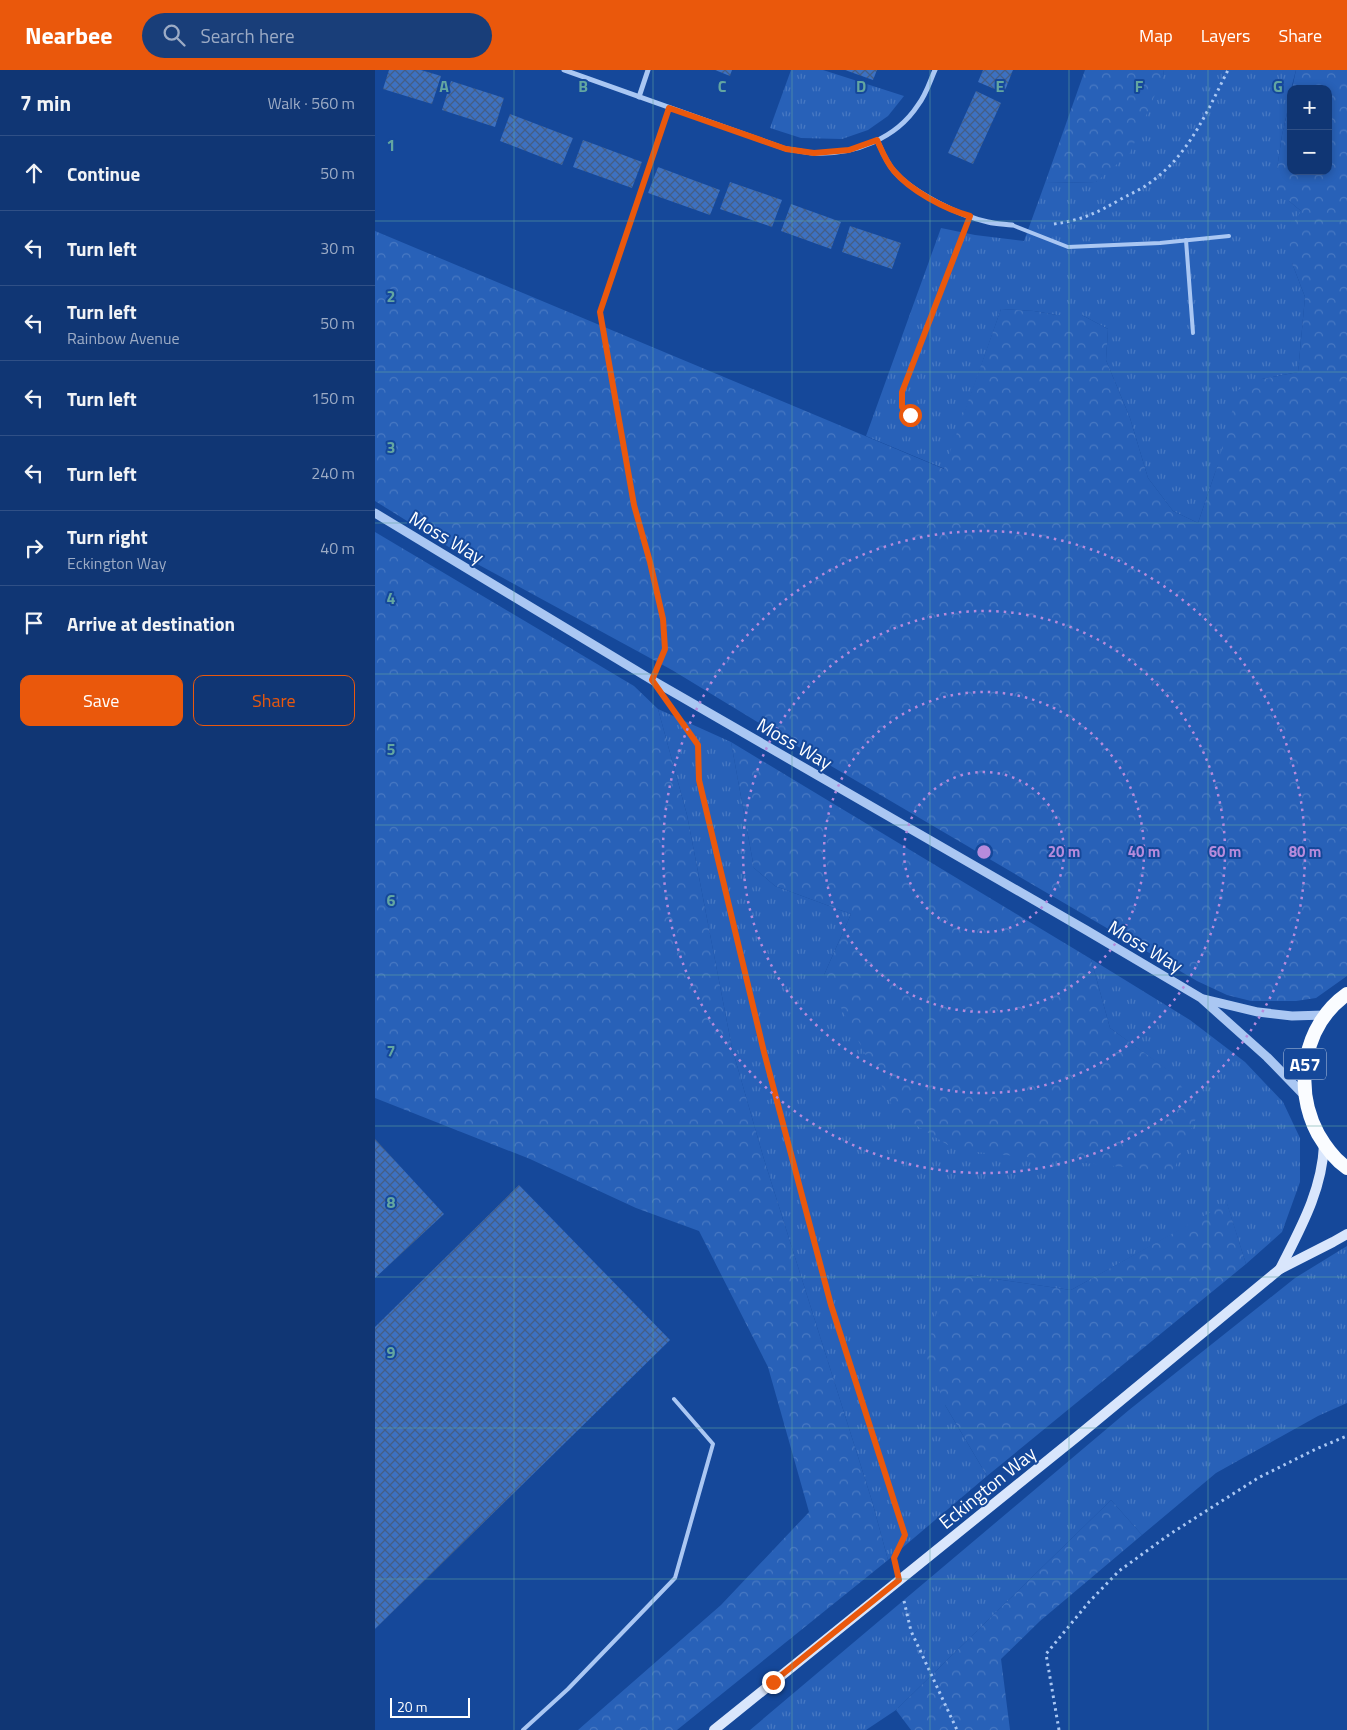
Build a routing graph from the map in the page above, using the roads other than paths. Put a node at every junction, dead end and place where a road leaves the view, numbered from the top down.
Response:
1 (564, 70) edge
2 (648, 70) edge
3 (935, 70) edge
4 (639, 97) junction
5 (877, 140) junction
6 (1012, 225) joint
7 (1229, 236) dead end
8 (1187, 240) junction
9 (1193, 333) dead end
10 (375, 513) edge
11 (1347, 994) edge
12 (1201, 998) junction
13 (1325, 1015) junction
14 (1304, 1095) junction
15 (1324, 1145) junction
16 (1347, 1168) edge
17 (1347, 1234) edge
18 (1280, 1269) junction
19 (674, 1399) dead end
20 (523, 1730) edge
21 (714, 1730) edge

1 - 4 street
2 - 4 street
3 - 5 street
4 - 5 street
5 - 6 street
6 - 8 lane
7 - 8 lane
8 - 9 lane
10 - 12 street, Moss Way
11 - 13 highway, A57
12 - 13 street, Moss Way
12 - 14 street, Moss Way
13 - 14 highway, A57
14 - 15 highway, A57
15 - 16 highway, A57
15 - 18 main road, Eckington Way
17 - 18 main road, Eckington Way
18 - 21 main road, Eckington Way
19 - 20 lane

